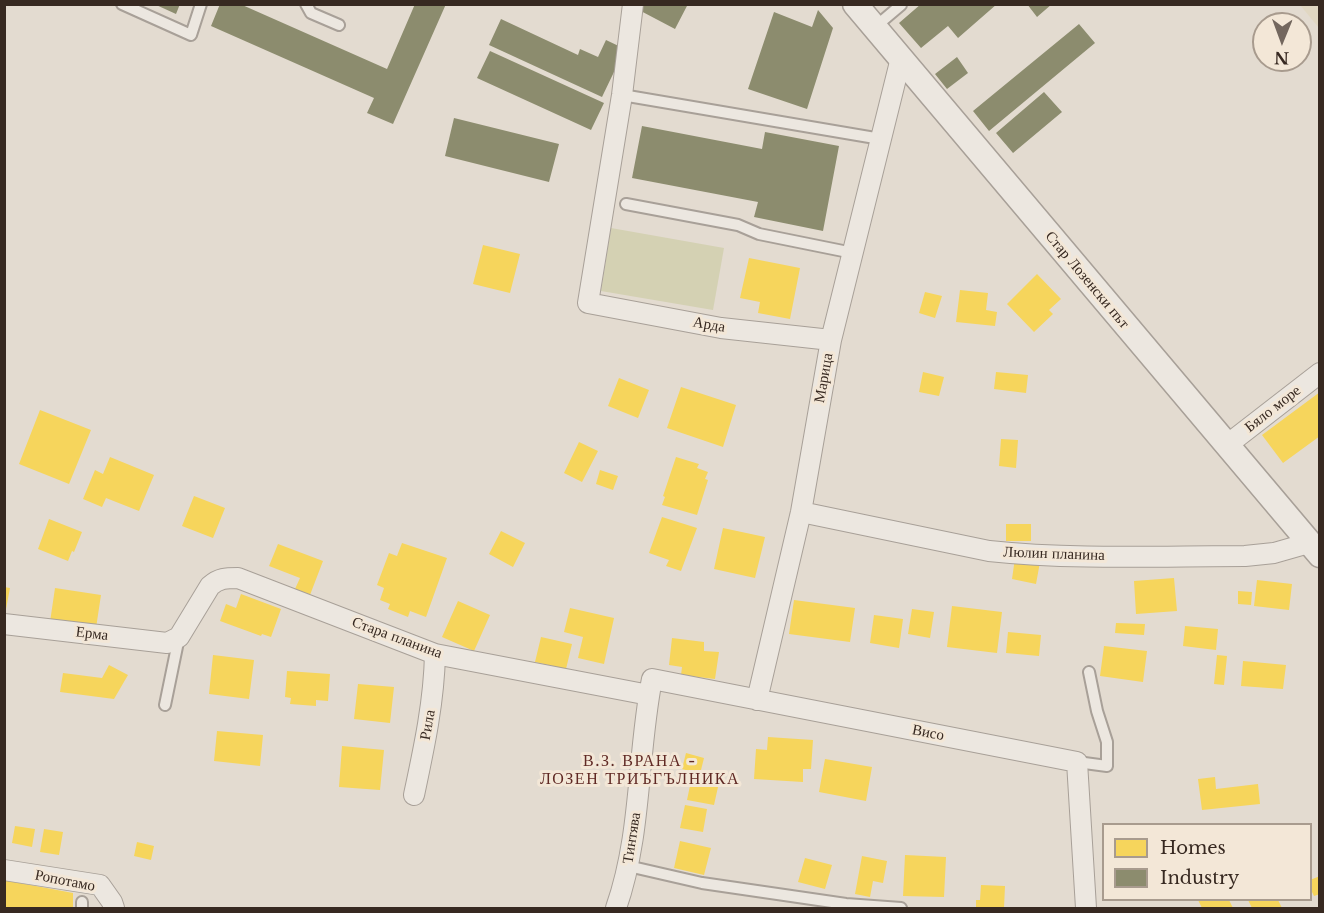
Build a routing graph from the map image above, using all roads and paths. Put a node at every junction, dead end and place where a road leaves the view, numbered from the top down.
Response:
1 (122, 4) edge
2 (201, 4) edge
3 (306, 4) edge
4 (633, 4) edge
5 (855, 4) edge
6 (901, 5) edge
7 (339, 25) dead end
8 (875, 27) junction
9 (901, 58) junction
10 (622, 95) junction
11 (881, 139) junction
12 (626, 204) dead end
13 (853, 253) junction
14 (831, 340) junction
15 (1320, 374) edge
16 (1227, 445) junction
17 (801, 512) junction
18 (1314, 549) edge
19 (4, 624) edge
20 (179, 637) junction
21 (435, 654) junction
22 (1089, 672) dead end
23 (649, 695) junction
24 (757, 699) junction
25 (165, 705) dead end
26 (1077, 762) junction
27 (414, 795) dead end
28 (628, 866) junction
29 (4, 870) edge
30 (114, 909) edge
31 (616, 909) edge
32 (901, 909) edge
33 (1086, 909) edge

1 - 2 lane
3 - 7 lane
4 - 10 street
5 - 8 street, Стар Лозенски път
6 - 8 lane
8 - 9 street, Стар Лозенски път
9 - 11 street, Марица
9 - 16 street, Стар Лозенски път
10 - 11 lane
10 - 14 street, Арда
11 - 13 street, Марица
12 - 13 lane
13 - 14 street, Марица
14 - 17 street, Марица
15 - 16 street, Бяло море
16 - 18 street, Стар Лозенски път
17 - 18 street, Люлин планина
17 - 24 street, Марица
19 - 20 street, Ерма
20 - 21 street, Стара планина
20 - 25 lane
21 - 23 street, Стара планина
21 - 27 street, Рила
22 - 26 lane
23 - 24 street, Висо
23 - 28 street, Тинтява
24 - 26 street, Висо
26 - 33 street
28 - 31 street, Тинтява
28 - 32 lane
29 - 30 street, Ропотамо

